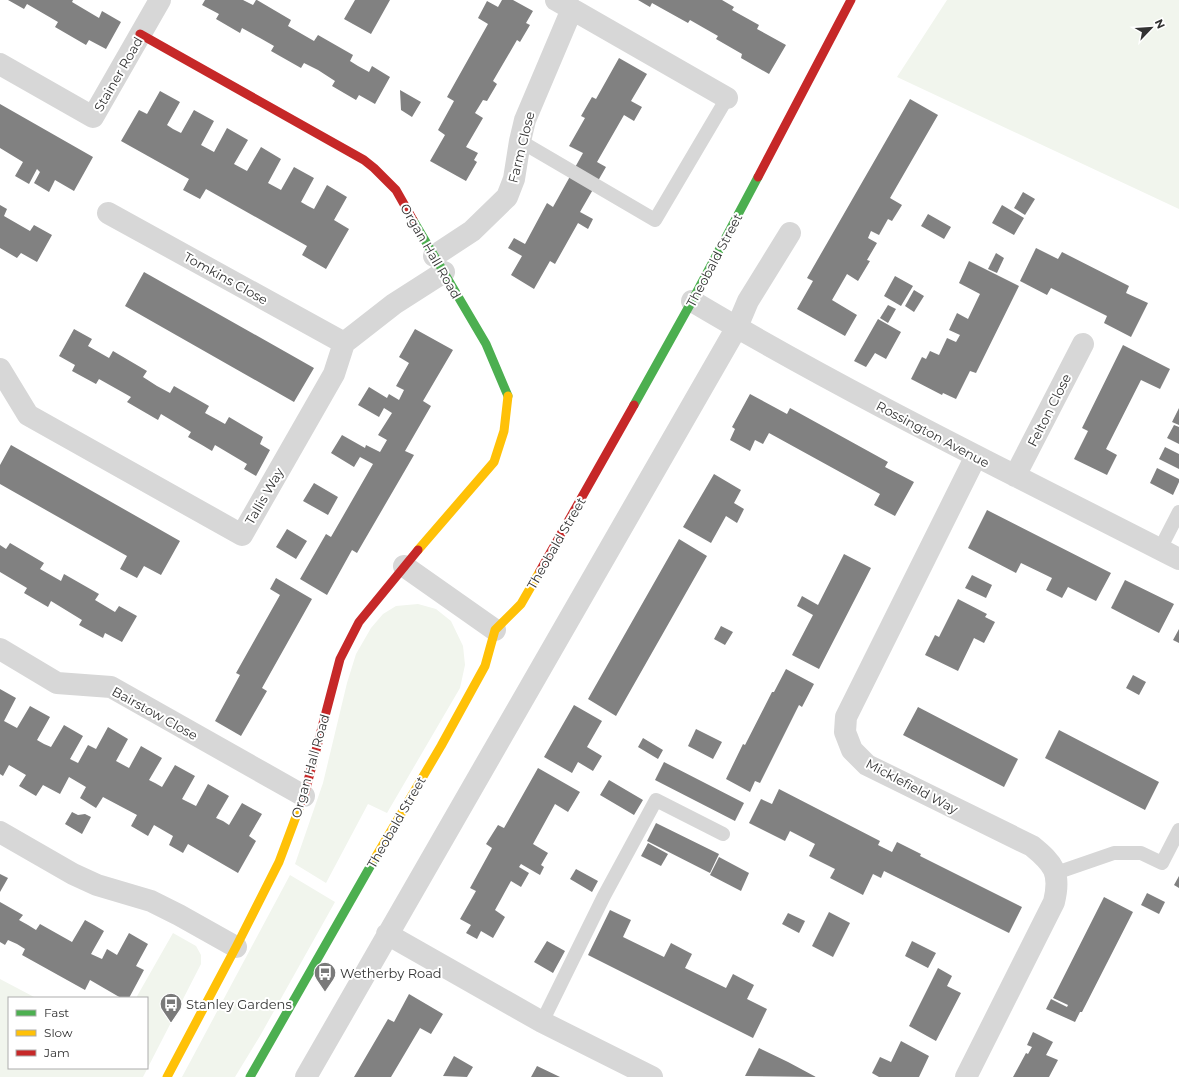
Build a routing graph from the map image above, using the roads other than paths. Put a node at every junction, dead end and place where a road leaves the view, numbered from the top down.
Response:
1 (160, 0) edge
2 (851, 0) edge
3 (564, 5) edge
4 (140, 34) junction
5 (0, 64) edge
6 (727, 98) joint
7 (520, 141) junction
8 (108, 213) dead end
9 (790, 233) dead end
10 (439, 264) junction
11 (692, 302) junction
12 (737, 328) junction
13 (344, 343) junction
14 (1083, 344) dead end
15 (0, 369) edge
16 (976, 456) junction
17 (1015, 476) junction
18 (1179, 512) edge
19 (1170, 554) edge
20 (404, 566) junction
21 (495, 630) junction
22 (0, 649) edge
23 (304, 796) junction
24 (1179, 830) edge
25 (0, 832) edge
26 (723, 834) dead end
27 (1056, 873) junction
28 (388, 934) junction
29 (236, 947) junction
30 (542, 1022) junction
31 (638, 1074) edge
32 (167, 1077) edge
33 (250, 1077) edge
34 (306, 1077) edge
35 (966, 1077) edge

1 - 4 street, Stainer Road
2 - 11 street, Theobald Street
3 - 6 street, Farm Close
3 - 7 street, Farm Close
4 - 5 street, Stainer Road
4 - 10 street, Organ Hall Road
6 - 7 lane
7 - 10 street, Farm Close
8 - 13 street, Tomkins Close
9 - 12 street
10 - 13 street
10 - 20 street, Organ Hall Road
11 - 12 street, Rossington Avenue
11 - 21 street, Theobald Street
12 - 16 street, Rossington Avenue
12 - 28 street
13 - 15 street, Tallis Way
14 - 17 street, Felton Close
16 - 17 street, Rossington Avenue
16 - 27 street, Micklefield Way
17 - 19 street, Rossington Avenue
18 - 19 lane
20 - 21 street
20 - 23 street, Organ Hall Road
21 - 33 street, Theobald Street
22 - 23 street, Bairstow Close
23 - 29 street, Organ Hall Road
24 - 27 lane
25 - 29 street
26 - 30 lane
27 - 35 street
28 - 30 street
28 - 34 street
29 - 32 street, Organ Hall Road
30 - 31 street

